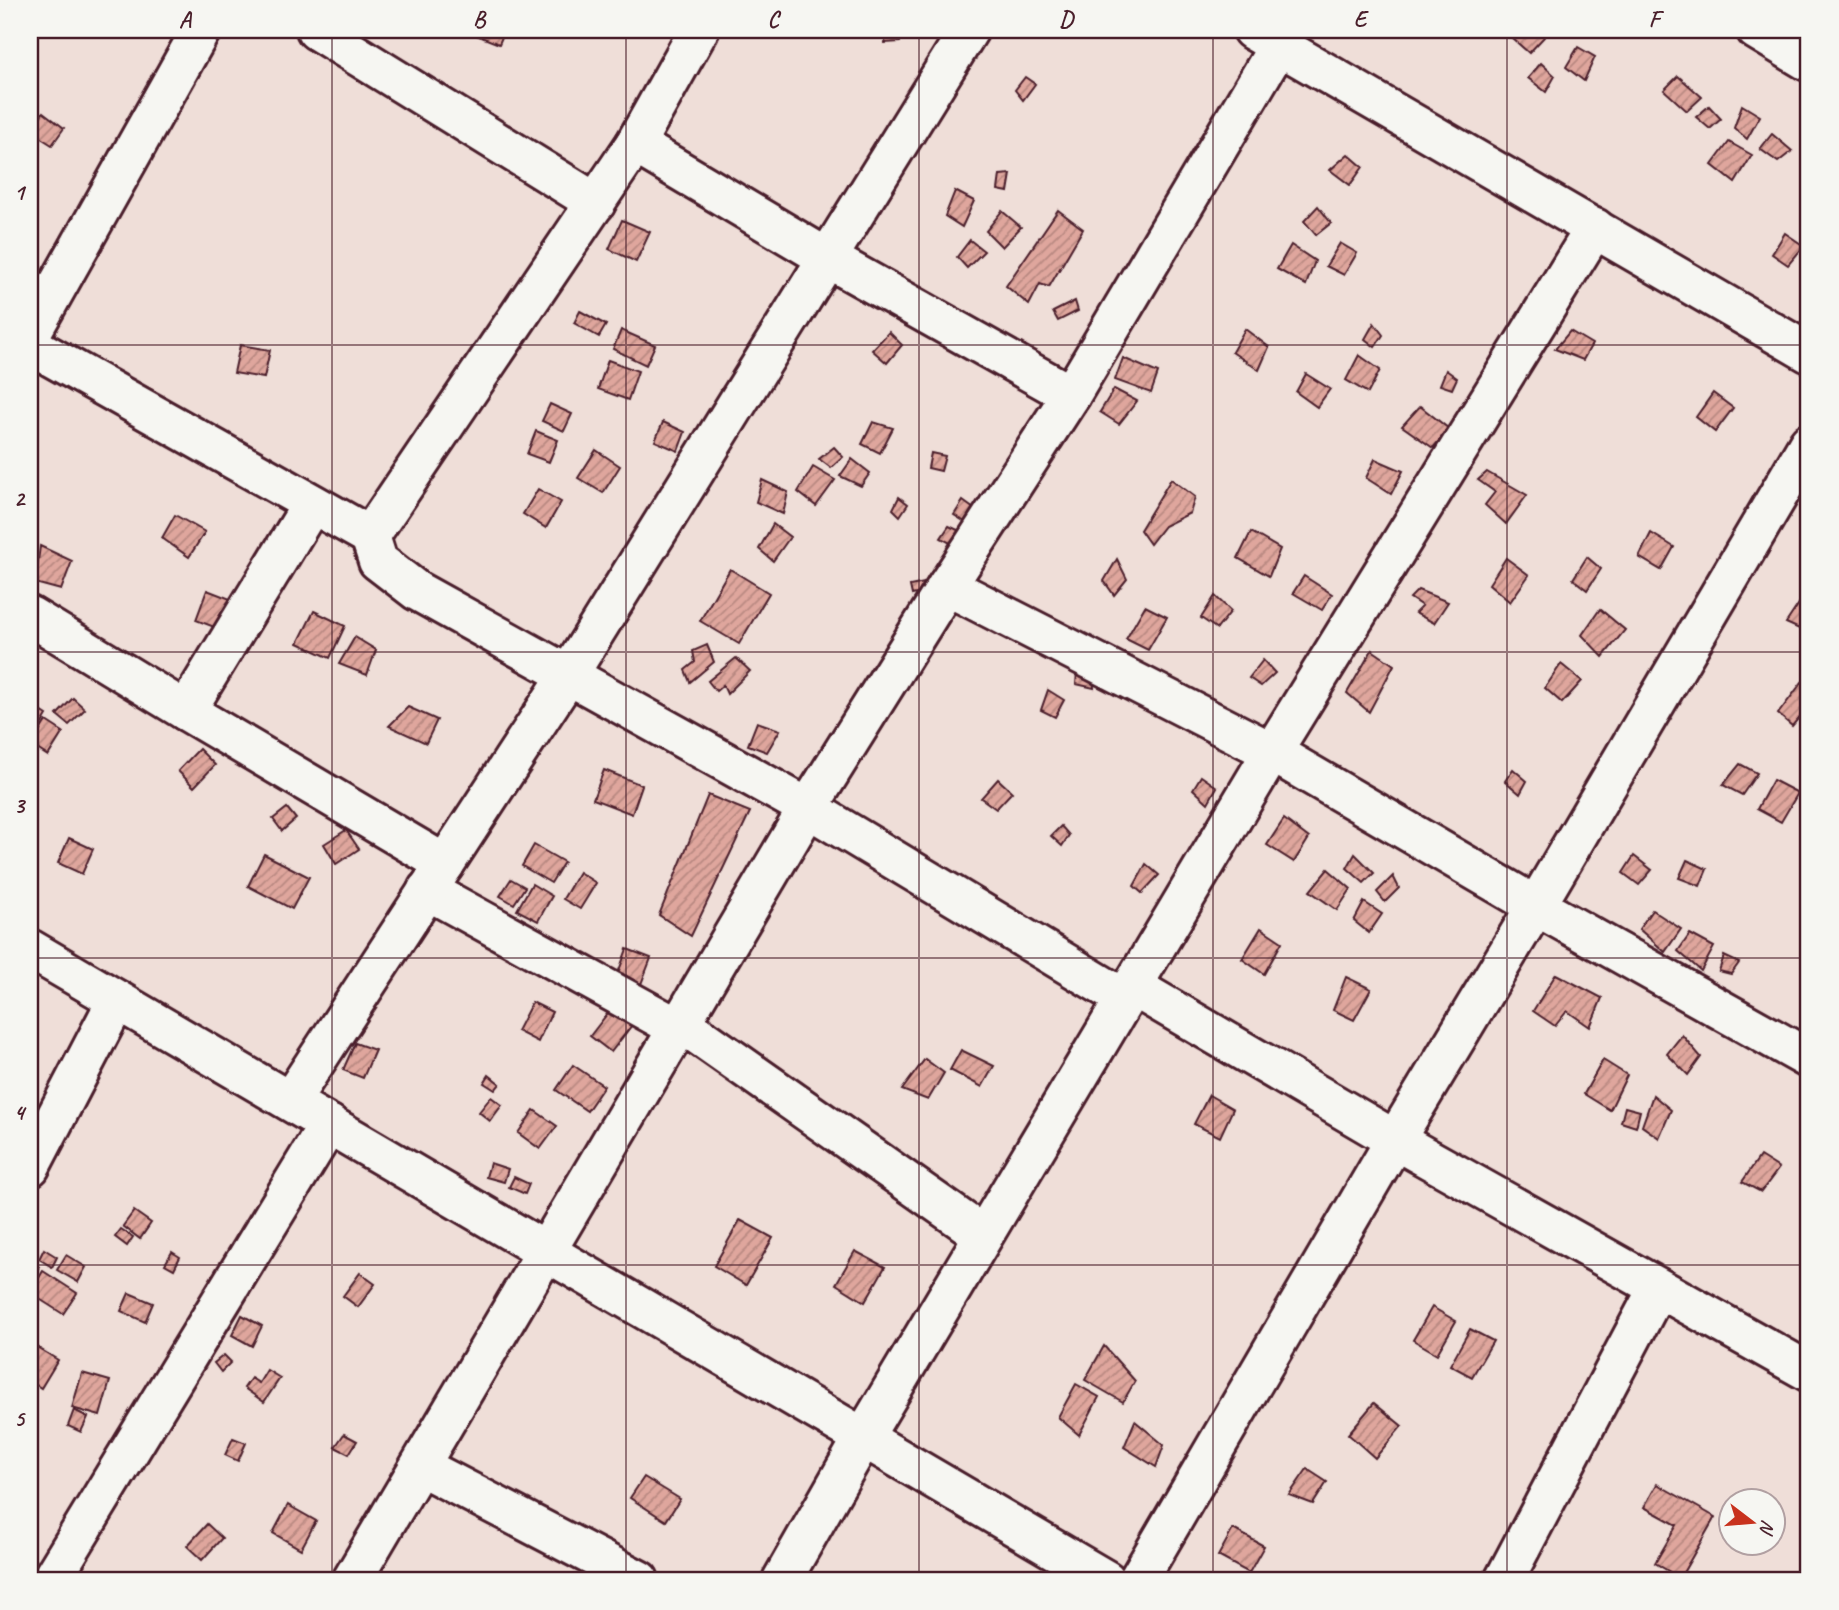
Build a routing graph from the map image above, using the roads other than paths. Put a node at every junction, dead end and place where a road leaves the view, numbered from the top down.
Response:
1 (201, 30) edge
2 (316, 30) edge
3 (699, 30) edge
4 (969, 30) edge
5 (1756, 30) edge
6 (1273, 35) edge
7 (1809, 62) edge
8 (635, 144) junction
9 (596, 203) junction
10 (1595, 228) junction
11 (827, 258) junction
12 (30, 335) edge
13 (30, 345) edge
14 (1809, 353) edge
15 (1071, 394) junction
16 (1809, 443) edge
17 (312, 504) junction
18 (370, 536) junction
19 (947, 586) junction
20 (30, 616) edge
21 (569, 674) junction
22 (186, 711) junction
23 (1272, 752) junction
24 (808, 808) junction
25 (436, 877) junction
26 (1536, 906) junction
27 (30, 948) edge
28 (1128, 993) junction
29 (117, 1000) junction
30 (680, 1026) junction
31 (1808, 1056) edge
32 (289, 1101) junction
33 (329, 1124) junction
34 (1395, 1140) junction
35 (30, 1167) edge
36 (983, 1236) junction
37 (548, 1251) junction
38 (1658, 1288) junction
39 (1809, 1372) edge
40 (863, 1437) junction
41 (420, 1466) junction
42 (46, 1567) edge
43 (352, 1580) edge
44 (639, 1580) edge
45 (782, 1580) edge
46 (1106, 1580) edge
47 (1138, 1580) edge
48 (1504, 1580) edge

1 - 12 street
2 - 9 street
3 - 8 street
4 - 11 street
5 - 7 street
6 - 10 street
6 - 15 street
8 - 9 street
8 - 11 street
9 - 18 street
10 - 14 street
10 - 23 street
11 - 15 street
11 - 21 street
13 - 17 street
15 - 19 street
16 - 26 street
17 - 18 street
17 - 22 street
18 - 21 street
19 - 23 street
19 - 24 street
20 - 22 street
21 - 24 street
21 - 25 street
22 - 25 street
23 - 26 street
23 - 28 street
24 - 28 street
24 - 30 street
25 - 30 street
25 - 32 street
26 - 31 street
26 - 34 street
27 - 29 street
28 - 34 street
28 - 36 street
29 - 32 street
29 - 35 street
30 - 36 street
30 - 37 street
32 - 33 street
33 - 37 street
33 - 42 street
34 - 38 street
34 - 47 street
36 - 40 street
37 - 40 street
37 - 41 street
38 - 39 street
38 - 48 street
40 - 45 street
40 - 46 street
41 - 43 street
41 - 44 street

